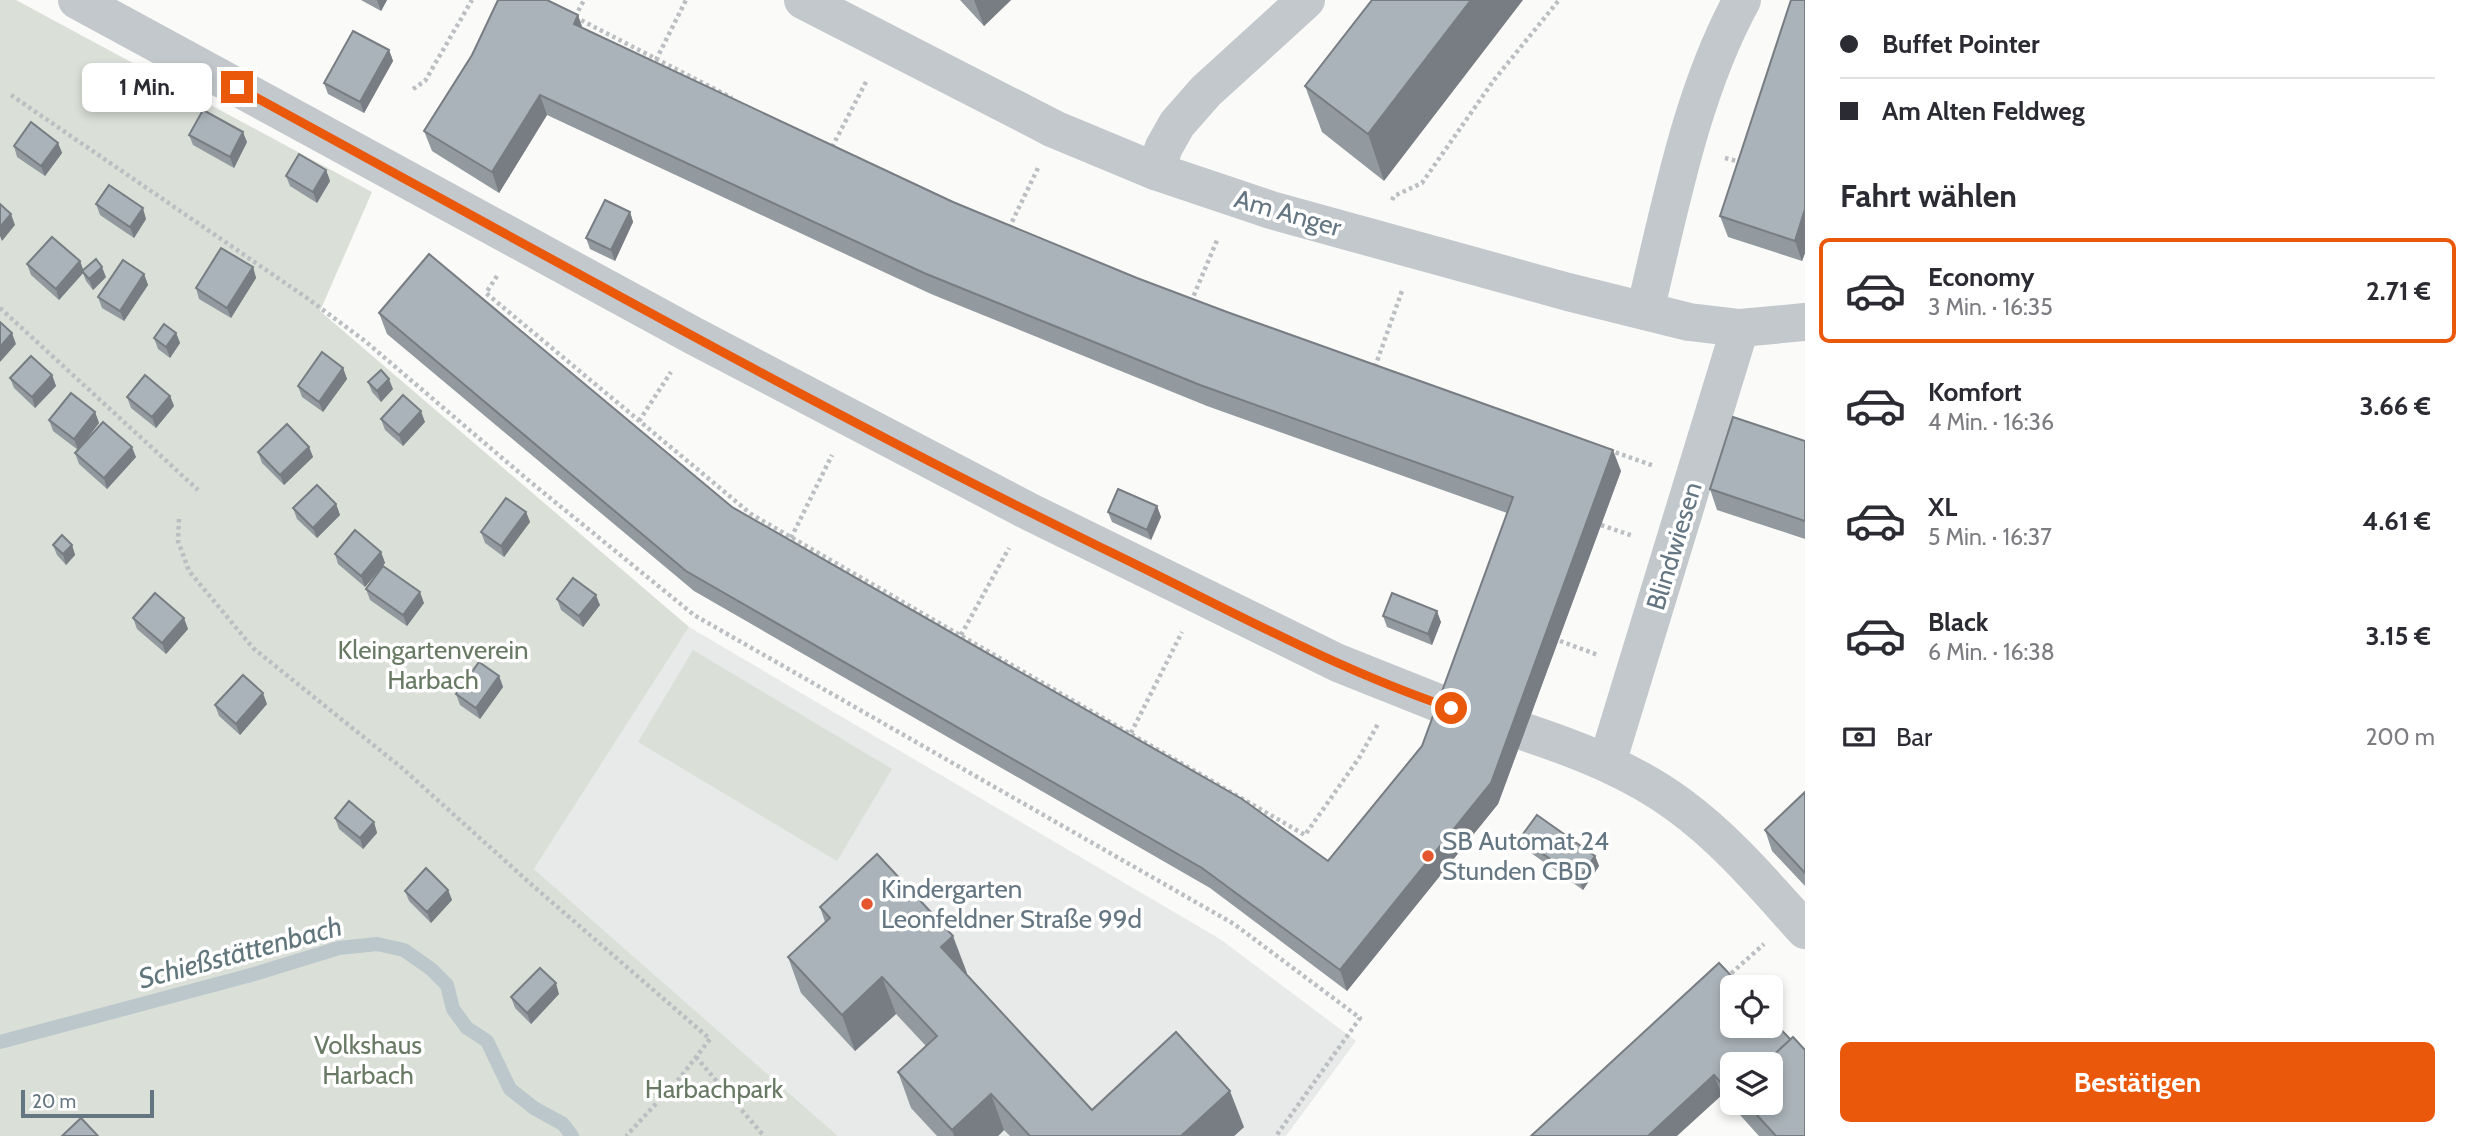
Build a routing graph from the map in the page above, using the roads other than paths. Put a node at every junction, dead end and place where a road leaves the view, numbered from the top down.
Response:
1 (77, 0) edge
2 (803, 0) edge
3 (1306, 0) edge
4 (1742, 0) edge
5 (860, 13) edge
6 (1155, 171) junction
7 (1645, 311) junction
8 (1805, 322) edge
9 (1740, 328) junction
10 (1451, 708) edge
11 (1525, 732) dead end
12 (1607, 763) junction
13 (1805, 930) edge

1 - 10 street
2 - 5 street, Am Anger
3 - 6 street
4 - 7 street
5 - 6 street, Am Anger
6 - 7 street, Am Anger
7 - 9 street, Am Anger
8 - 9 street, Am Anger
9 - 12 street, Blindwiesen
11 - 12 street
12 - 13 street

